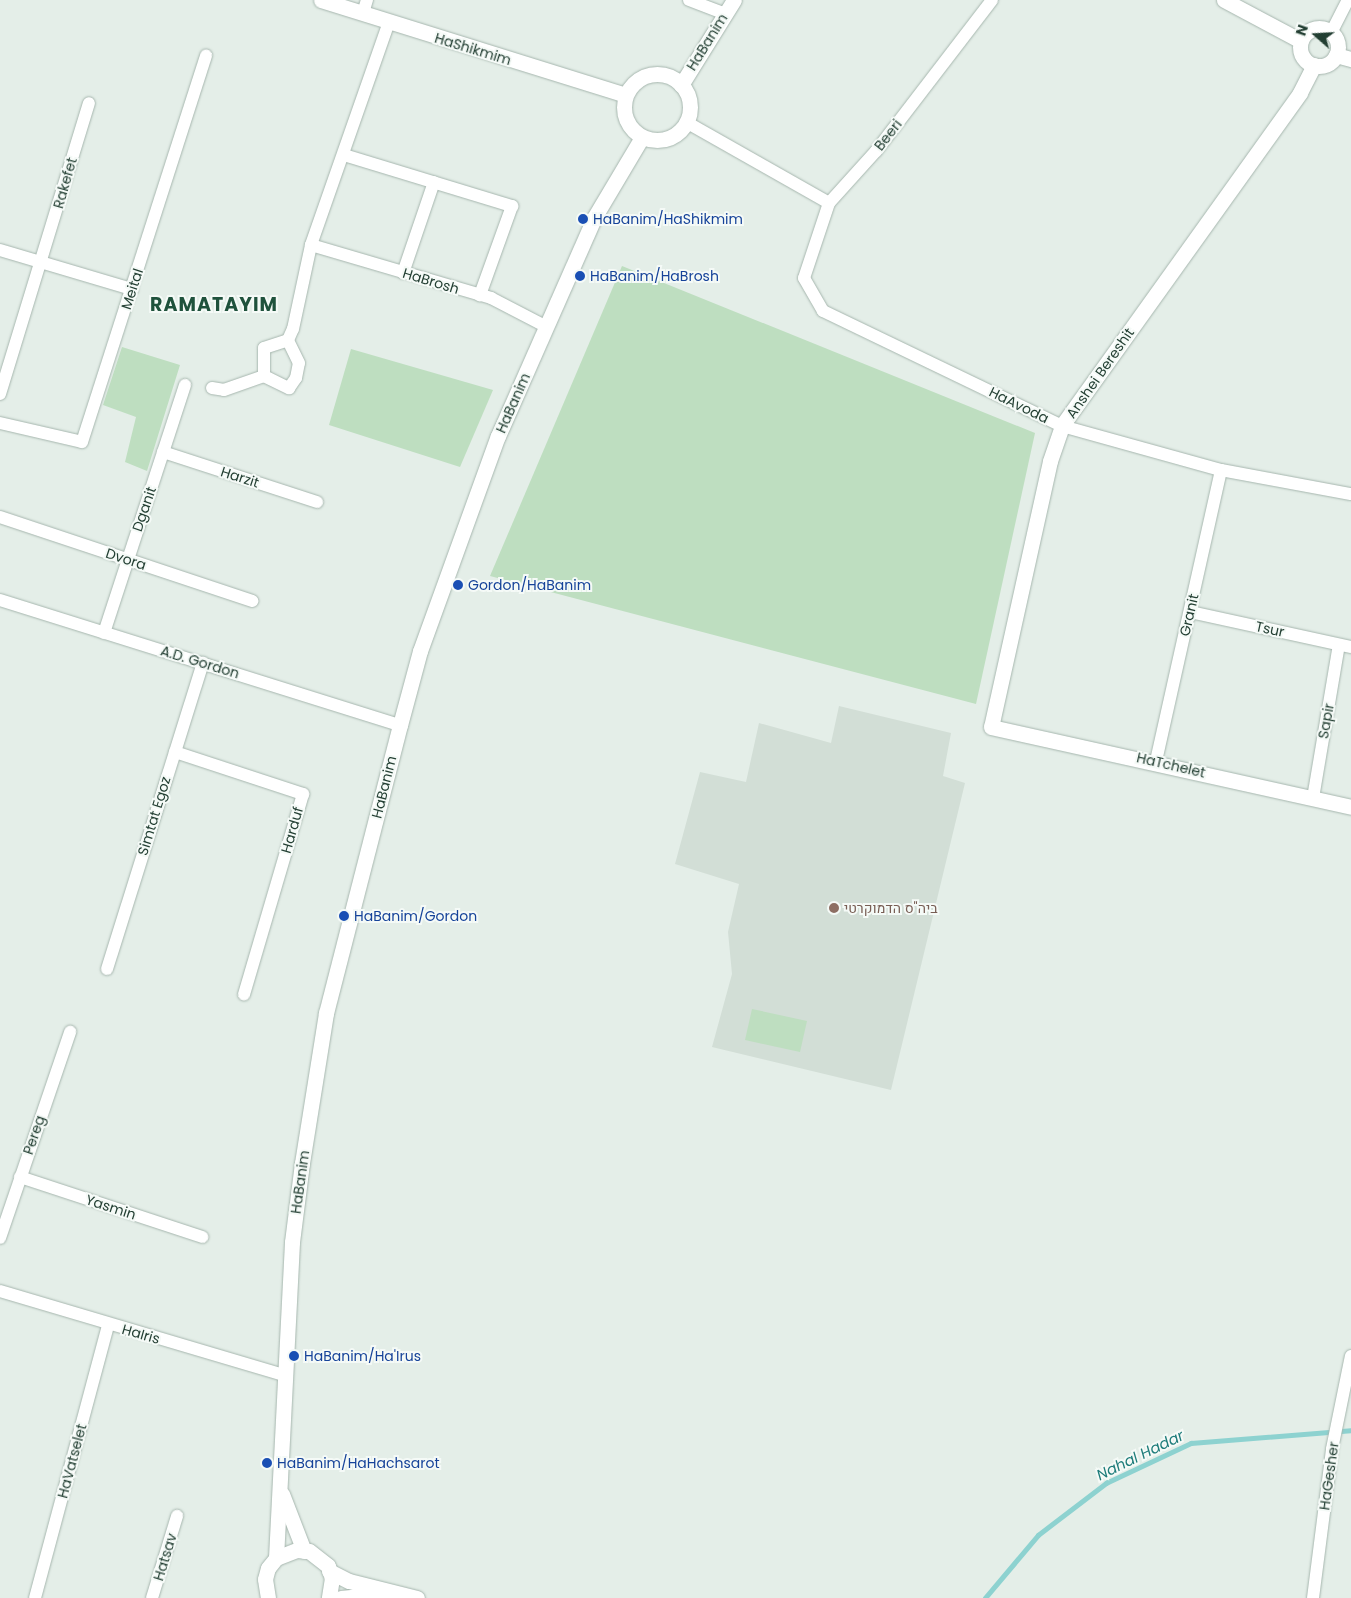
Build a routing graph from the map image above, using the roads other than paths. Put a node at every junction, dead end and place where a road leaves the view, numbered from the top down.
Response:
1 (321, 0) edge
2 (689, 0) edge
3 (734, 0) edge
4 (992, 0) edge
5 (1224, 0) edge
6 (1348, 0) edge
7 (365, 6) edge
8 (725, 14) junction
9 (389, 22) junction
10 (1331, 33) junction
11 (1301, 41) junction
12 (206, 54) dead end
13 (1336, 55) junction
14 (1351, 59) edge
15 (1314, 65) junction
16 (681, 85) junction
17 (626, 95) junction
18 (88, 103) dead end
19 (686, 122) junction
20 (642, 137) junction
21 (344, 155) junction
22 (434, 182) junction
23 (829, 203) junction
24 (311, 245) junction
25 (0, 250) edge
26 (42, 262) junction
27 (403, 272) junction
28 (804, 278) joint
29 (132, 289) junction
30 (480, 295) junction
31 (547, 327) junction
32 (288, 340) junction
33 (264, 376) junction
34 (185, 385) dead end
35 (212, 388) dead end
36 (0, 394) edge
37 (0, 423) edge
38 (1062, 426) junction
39 (163, 452) junction
40 (1221, 470) junction
41 (1351, 494) edge
42 (317, 502) dead end
43 (0, 518) edge
44 (127, 559) junction
45 (0, 600) edge
46 (252, 601) dead end
47 (1190, 612) junction
48 (104, 633) junction
49 (1345, 646) edge
50 (202, 663) junction
51 (400, 725) junction
52 (991, 727) joint
53 (174, 752) junction
54 (1156, 761) junction
55 (1313, 798) junction
56 (1351, 807) edge
57 (106, 969) dead end
58 (244, 995) dead end
59 (70, 1032) dead end
60 (20, 1178) junction
61 (202, 1237) dead end
62 (0, 1238) edge
63 (0, 1291) edge
64 (108, 1325) junction
65 (1351, 1356) edge
66 (283, 1375) junction
67 (278, 1478) junction
68 (177, 1516) dead end
69 (304, 1551) junction
70 (276, 1558) junction
71 (329, 1570) junction
72 (390, 1593) junction
73 (35, 1598) edge
74 (152, 1598) edge
75 (268, 1598) edge
76 (329, 1598) edge
77 (341, 1598) edge
78 (417, 1598) edge
79 (1313, 1598) edge

1 - 7 street, HaShikmim
2 - 8 street
3 - 8 street, HaBanim
4 - 23 street, Beeri
5 - 11 street
6 - 10 street
7 - 9 street, HaShikmim
8 - 16 street, HaBanim
9 - 17 street, HaShikmim
9 - 21 street
10 - 11 street
10 - 13 street
11 - 15 street
12 - 29 street, Meital
13 - 14 street
13 - 15 street
15 - 38 street, Anshei Bereshit
16 - 17 street
16 - 19 street
17 - 20 street
18 - 26 street, Rakefet
19 - 20 street
19 - 23 street
20 - 31 street, HaBanim
21 - 22 street
21 - 24 street
22 - 27 street
22 - 30 street
23 - 28 street, Beeri
24 - 27 street, HaBrosh
24 - 32 street
25 - 26 street
26 - 29 street
26 - 36 street, Rakefet
27 - 30 street, HaBrosh
28 - 38 street, HaAvoda
29 - 37 street, Meital
30 - 31 street, HaBrosh
31 - 51 street, HaBanim
32 - 33 street
32 - 33 street
33 - 35 street
34 - 39 street, Dganit
38 - 40 street, HaAvoda
38 - 52 street, Anshei Bereshit
39 - 42 street, Harzit
39 - 44 street, Dganit
40 - 41 street, HaAvoda
40 - 47 street, Granit
43 - 44 street, Dvora
44 - 46 street, Dvora
44 - 48 street, Dganit
45 - 48 street, A.D. Gordon
47 - 49 street, Tsur
47 - 54 street, Granit
48 - 50 street, A.D. Gordon
49 - 55 street, Sapir
50 - 51 street, A.D. Gordon
50 - 53 street, Simtat Egoz
51 - 66 street, HaBanim
52 - 54 street, HaTchelet
53 - 57 street, Simtat Egoz
53 - 58 street, Harduf
54 - 55 street, HaTchelet
55 - 56 street, HaTchelet
59 - 60 street, Pereg
60 - 61 street, Yasmin
60 - 62 street, Pereg
63 - 64 street, HaIris
64 - 66 street, HaIris
64 - 73 street, HaVatselet
65 - 79 street, HaGesher
66 - 67 street, HaBanim
67 - 69 street, HaBanim
67 - 70 street, HaBanim
68 - 74 street, Hatsav
69 - 70 street
69 - 71 street
70 - 75 street
71 - 72 street
71 - 76 street
72 - 77 street
72 - 78 street

